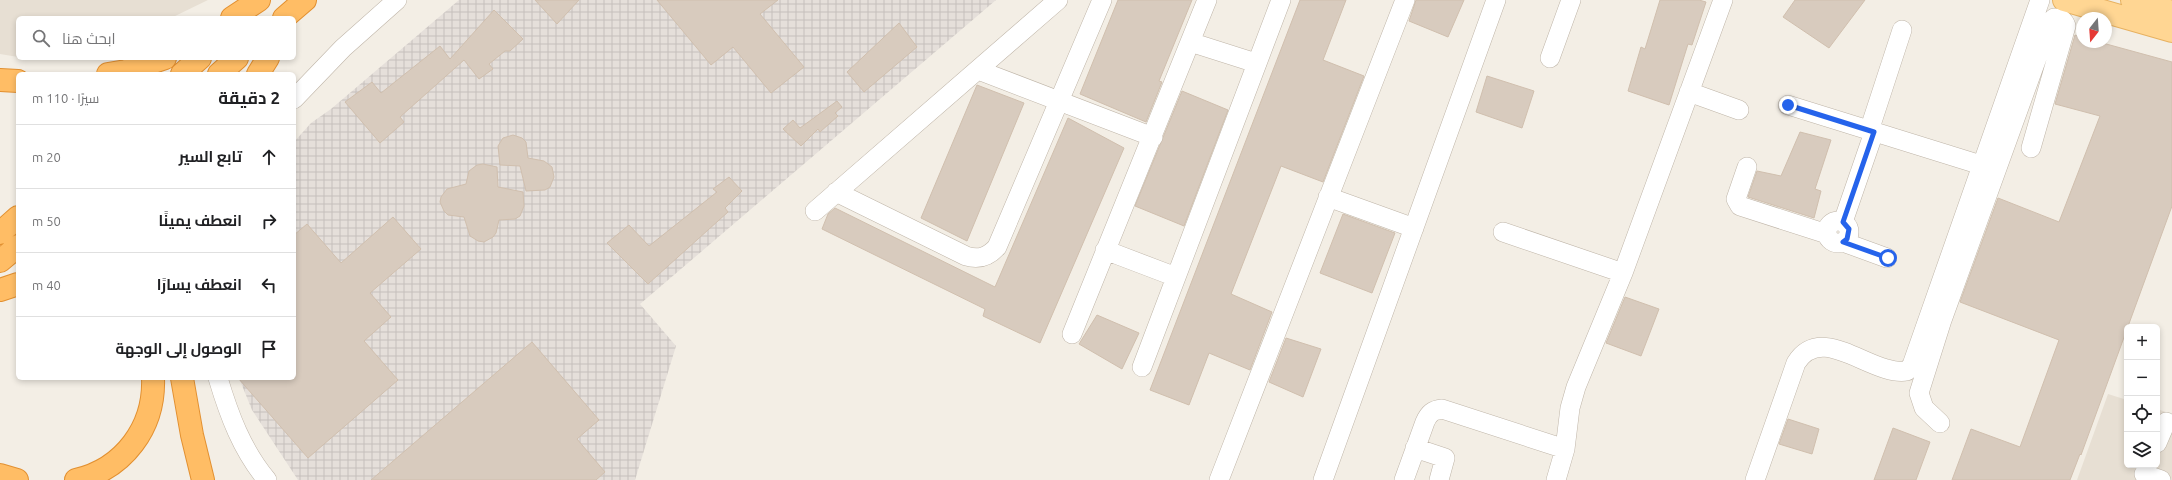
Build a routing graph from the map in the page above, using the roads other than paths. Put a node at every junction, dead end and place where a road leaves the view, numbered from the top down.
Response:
1 (258, 0) edge
2 (267, 0) edge
3 (306, 0) edge
4 (397, 0) edge
5 (1058, 0) edge
6 (1102, 0) edge
7 (1207, 0) edge
8 (1281, 0) edge
9 (1404, 0) edge
10 (1496, 0) edge
11 (1571, 0) edge
12 (1723, 0) edge
13 (2040, 0) edge
14 (2132, 0) edge
15 (2063, 6) edge
16 (2172, 12) edge
17 (235, 16) edge
18 (248, 16) edge
19 (286, 16) edge
20 (296, 18) edge
21 (1902, 30) dead end
22 (2172, 31) edge
23 (1190, 42) junction
24 (1550, 58) dead end
25 (159, 60) edge
26 (198, 60) edge
27 (235, 60) edge
28 (267, 60) edge
29 (1256, 63) junction
30 (978, 70) junction
31 (120, 72) edge
32 (184, 72) edge
33 (221, 72) edge
34 (259, 72) edge
35 (0, 80) edge
36 (16, 81) edge
37 (1689, 92) junction
38 (296, 97) edge
39 (1059, 101) junction
40 (1788, 105) dead end
41 (1739, 110) dead end
42 (1872, 131) junction
43 (1152, 137) junction
44 (2031, 148) dead end
45 (1981, 165) junction
46 (1747, 167) dead end
47 (836, 192) junction
48 (1328, 197) junction
49 (815, 210) dead end
50 (16, 219) edge
51 (1414, 228) junction
52 (1503, 232) dead end
53 (0, 233) edge
54 (1835, 238) junction
55 (16, 248) edge
56 (1105, 250) junction
57 (1888, 258) dead end
58 (0, 261) edge
59 (1623, 273) junction
60 (1176, 277) junction
61 (16, 285) edge
62 (0, 290) edge
63 (1072, 334) dead end
64 (1142, 367) dead end
65 (153, 380) edge
66 (182, 380) edge
67 (219, 380) edge
68 (2166, 422) dead end
69 (1940, 423) dead end
70 (2160, 436) edge
71 (1415, 448) junction
72 (1565, 449) junction
73 (0, 475) edge
74 (17, 480) edge
75 (76, 480) edge
76 (203, 480) edge
77 (267, 480) edge
78 (1219, 480) edge
79 (1323, 480) edge
80 (1404, 480) edge
81 (1439, 480) edge
82 (1556, 480) edge
83 (1755, 480) edge

1 - 17 highway
2 - 18 highway
3 - 19 highway
3 - 20 highway
4 - 38 street
5 - 30 street
6 - 39 street
7 - 23 street
8 - 29 street
9 - 48 street
10 - 51 street
11 - 24 street
12 - 37 street
13 - 45 street
14 - 16 main road
15 - 22 main road
15 - 44 street
15 - 69 street
21 - 42 street
23 - 29 street
23 - 43 street
25 - 31 highway
26 - 32 highway
27 - 33 highway
28 - 34 highway
29 - 60 street
30 - 39 street
30 - 47 street
35 - 36 highway
37 - 41 street
37 - 59 street
39 - 43 street
39 - 47 street
40 - 42 street
42 - 45 street
42 - 54 street
43 - 56 street
45 - 83 street
46 - 54 street
47 - 49 street
48 - 51 street
48 - 78 street
50 - 53 highway
51 - 79 street
52 - 59 street
54 - 57 street
55 - 58 highway
56 - 60 street
56 - 63 street
59 - 72 street
60 - 64 street
61 - 62 highway
65 - 75 highway
66 - 76 highway
67 - 77 street
68 - 70 street
71 - 72 street
71 - 80 street
71 - 81 street
72 - 82 street
73 - 74 highway

